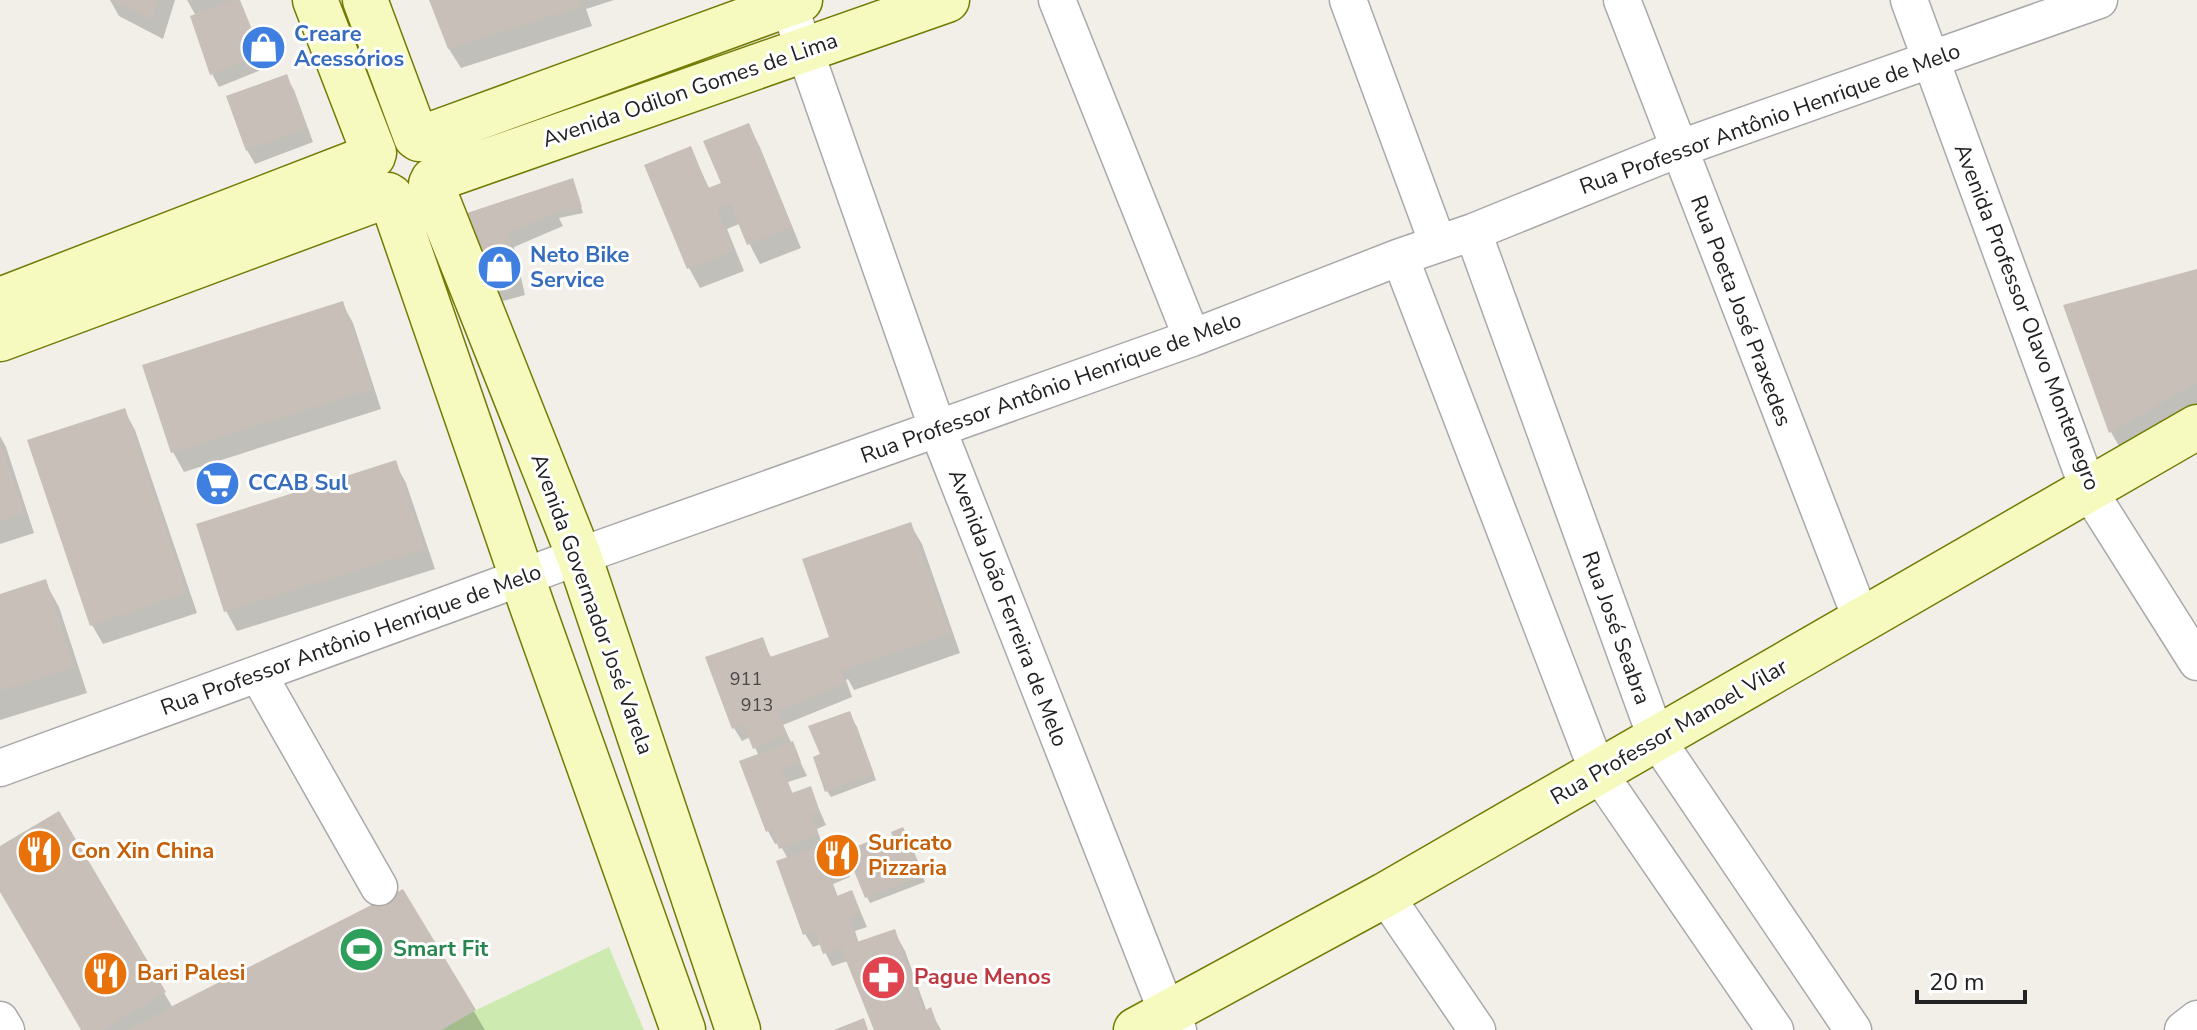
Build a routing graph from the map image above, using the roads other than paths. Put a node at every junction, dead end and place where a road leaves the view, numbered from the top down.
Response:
1 (315, 0) edge
2 (365, 0) edge
3 (947, 0) edge
4 (1057, 0) edge
5 (1348, 0) edge
6 (1622, 0) edge
7 (1909, 0) edge
8 (2099, 0) edge
9 (792, 1) edge
10 (803, 50) junction
11 (1931, 61) junction
12 (418, 138) junction
13 (1678, 149) junction
14 (398, 177) junction
15 (1473, 232) junction
16 (1438, 244) junction
17 (1400, 257) junction
18 (0, 300) edge
19 (1192, 338) junction
20 (0, 339) edge
21 (2197, 427) edge
22 (938, 430) junction
23 (2089, 491) junction
24 (579, 556) junction
25 (523, 576) junction
26 (1862, 621) junction
27 (2197, 662) edge
28 (258, 674) junction
29 (1657, 740) junction
30 (0, 768) edge
31 (1598, 772) junction
32 (379, 887) dead end
33 (1385, 895) junction
34 (2197, 1019) edge
35 (0, 1020) edge
36 (1161, 1024) edge
37 (6, 1030) edge
38 (683, 1030) edge
39 (738, 1030) edge
40 (1477, 1030) edge
41 (1775, 1030) edge
42 (1853, 1030) edge
43 (2183, 1030) edge

1 - 14 main road, Avenida Governador José Varela
2 - 12 main road
3 - 10 main road, Avenida Odilon Gomes de Lima
4 - 19 street
5 - 16 street
6 - 13 street, Rua Poeta José Praxedes
7 - 11 street, Avenida Professor Olavo Montenegro
8 - 11 street, Rua Professor Antônio Henrique de Melo
9 - 10 street, Avenida João Ferreira de Melo
9 - 12 main road, Avenida Odilon Gomes de Lima
10 - 14 main road, Avenida Odilon Gomes de Lima
10 - 22 street, Avenida João Ferreira de Melo
11 - 13 street, Rua Professor Antônio Henrique de Melo
11 - 23 street, Avenida Professor Olavo Montenegro
12 - 14 main road, Avenida Odilon Gomes de Lima
13 - 15 street, Rua Professor Antônio Henrique de Melo
13 - 26 street, Rua Poeta José Praxedes
14 - 18 main road, Avenida Odilon Gomes de Lima
14 - 20 main road, Avenida Odilon Gomes de Lima
14 - 24 main road, Avenida Governador José Varela
14 - 25 main road, Avenida Governador José Varela
15 - 16 street, Rua Professor Antônio Henrique de Melo
15 - 29 street, Rua José Seabra
16 - 17 street, Rua Professor Antônio Henrique de Melo
17 - 19 street, Rua Professor Antônio Henrique de Melo
17 - 31 street
19 - 22 street, Rua Professor Antônio Henrique de Melo
21 - 23 main road, Rua Professor Manoel Vilar
22 - 24 street, Rua Professor Antônio Henrique de Melo
22 - 36 street, Avenida João Ferreira de Melo
23 - 26 main road, Rua Professor Manoel Vilar
23 - 27 street, Avenida Professor Olavo Montenegro
24 - 25 street, Rua Professor Antônio Henrique de Melo
24 - 39 main road, Avenida Governador José Varela
25 - 28 street, Rua Professor Antônio Henrique de Melo
25 - 38 main road, Avenida Governador José Varela
26 - 29 main road, Rua Professor Manoel Vilar
28 - 30 street, Rua Professor Antônio Henrique de Melo
28 - 32 street
29 - 31 main road, Rua Professor Manoel Vilar
29 - 42 street, Rua José Seabra
31 - 33 main road, Rua Professor Manoel Vilar
31 - 41 street
33 - 36 main road, Rua Professor Manoel Vilar
33 - 40 street
34 - 43 street
35 - 37 street

